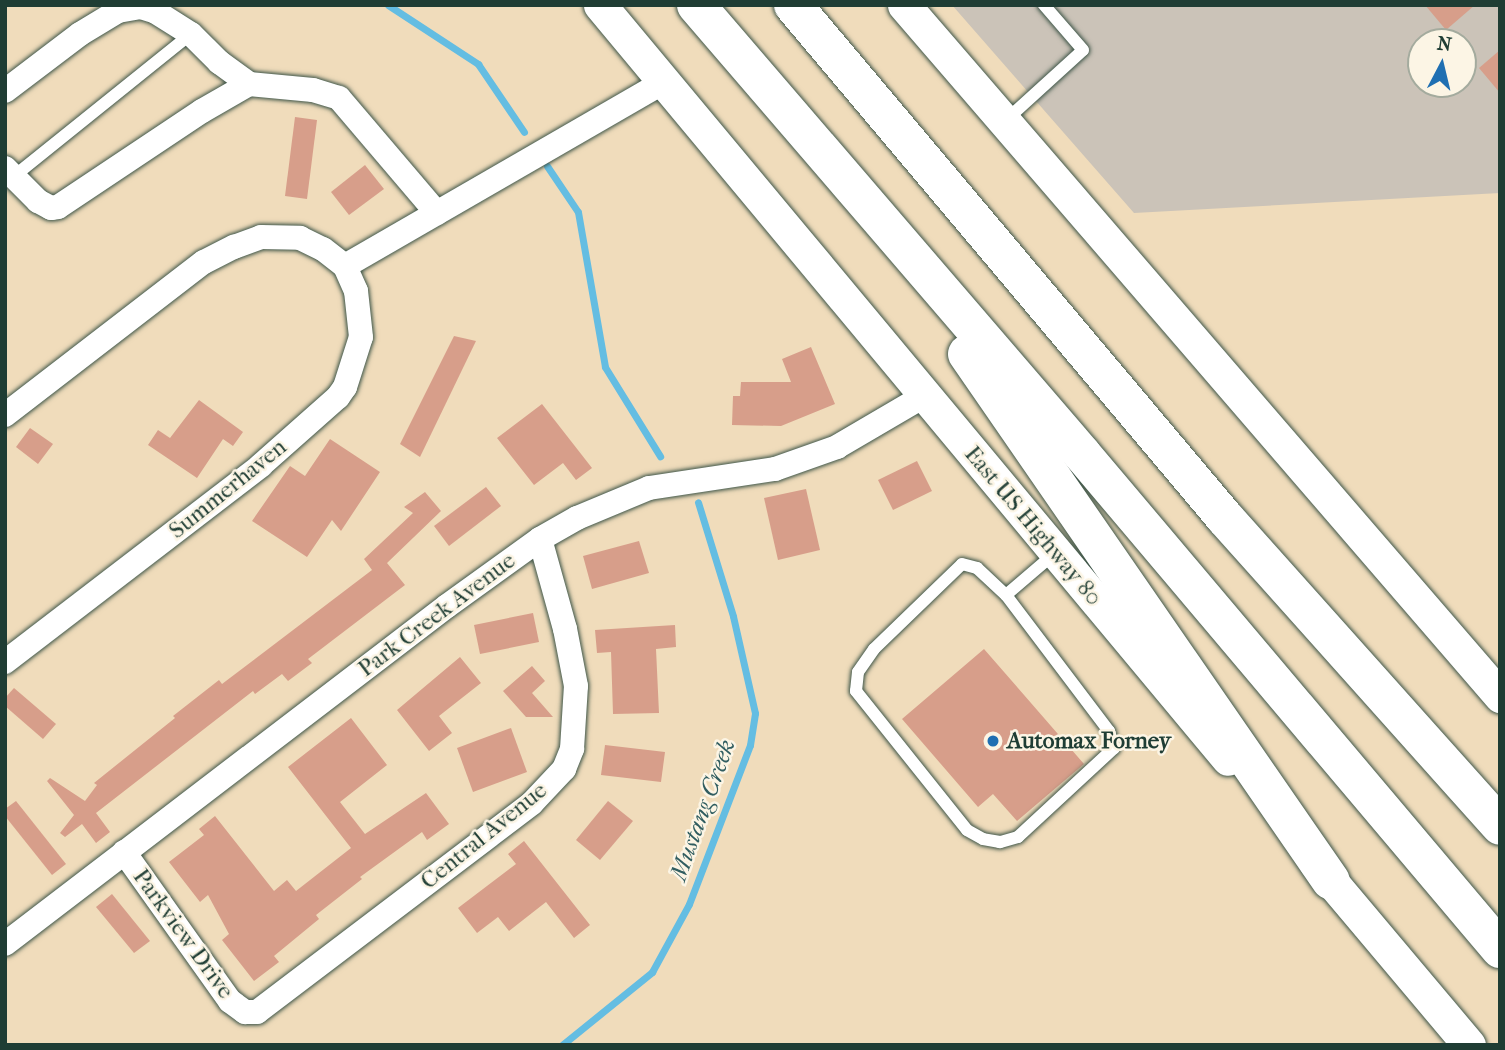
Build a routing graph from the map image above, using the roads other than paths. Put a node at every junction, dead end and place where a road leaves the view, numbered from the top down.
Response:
1 (600, 5) edge
2 (696, 5) edge
3 (793, 5) edge
4 (905, 5) edge
5 (1044, 5) edge
6 (191, 34) junction
7 (666, 81) junction
8 (249, 84) junction
9 (5, 91) edge
10 (1004, 121) junction
11 (9, 173) edge
12 (437, 213) junction
13 (345, 266) junction
14 (924, 271) junction
15 (924, 396) junction
16 (5, 415) edge
17 (540, 539) junction
18 (1055, 553) junction
19 (1006, 595) junction
20 (5, 662) edge
21 (1364, 674) junction
22 (1500, 696) edge
23 (1500, 787) edge
24 (1500, 826) edge
25 (124, 852) junction
26 (1331, 881) junction
27 (5, 944) edge
28 (1500, 949) edge
29 (245, 1012) joint
30 (1469, 1045) edge

1 - 7 main road, East US Highway 80
2 - 14 highway
3 - 21 highway
4 - 10 main road
5 - 10 lane
6 - 8 street
6 - 9 street
6 - 11 lane
7 - 12 street
7 - 15 main road, East US Highway 80
8 - 11 street
8 - 12 street
10 - 22 main road
12 - 13 street
13 - 16 street
13 - 20 street, Summerhaven
14 - 26 highway
14 - 28 highway
15 - 17 street, Park Creek Avenue
15 - 18 main road, East US Highway 80
17 - 25 street, Park Creek Avenue
17 - 29 street, Central Avenue
18 - 19 lane
18 - 26 main road, East US Highway 80
19 - 19 lane
21 - 23 highway
21 - 24 highway
25 - 27 street, Park Creek Avenue
25 - 29 street, Parkview Drive
26 - 30 main road, East US Highway 80

